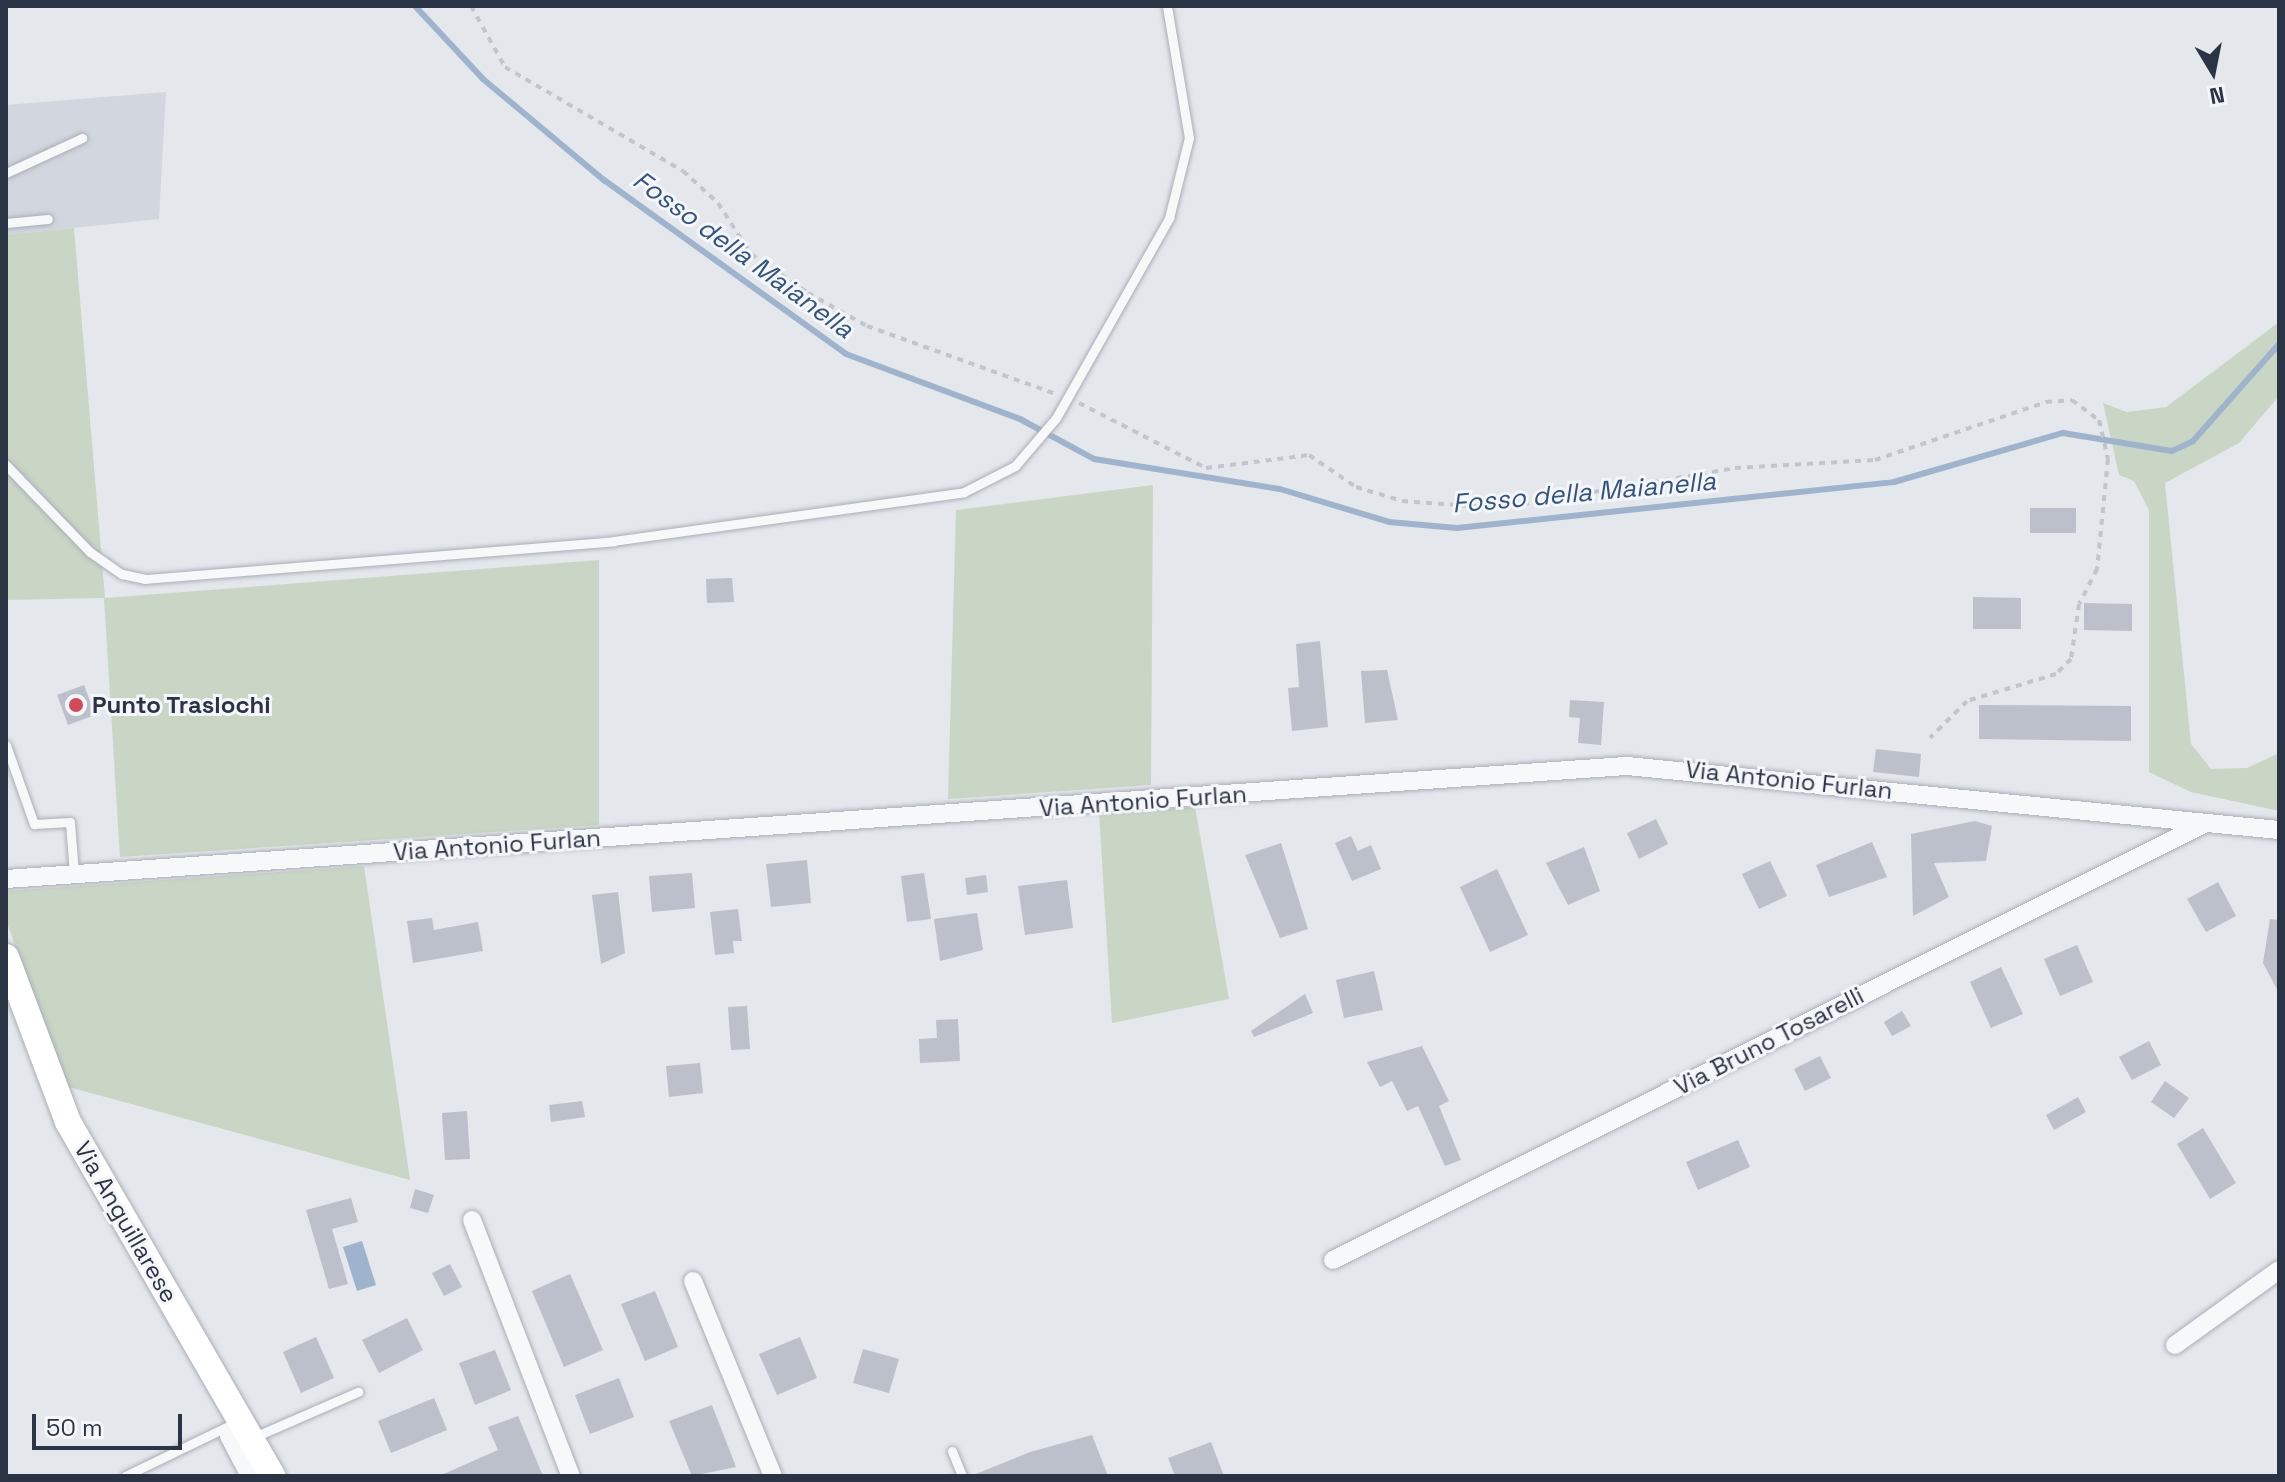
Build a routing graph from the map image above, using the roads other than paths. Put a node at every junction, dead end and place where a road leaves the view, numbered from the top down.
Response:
1 (1167, 6) edge
2 (82, 138) dead end
3 (6, 173) edge
4 (48, 219) dead end
5 (6, 223) edge
6 (6, 465) edge
7 (6, 745) edge
8 (2206, 823) junction
9 (2279, 830) edge
10 (74, 874) junction
11 (6, 879) edge
12 (6, 957) edge
13 (472, 1220) dead end
14 (1333, 1260) dead end
15 (2279, 1270) edge
16 (693, 1281) dead end
17 (2175, 1345) dead end
18 (358, 1392) dead end
19 (241, 1432) junction
20 (952, 1451) dead end
21 (125, 1476) edge
22 (250, 1476) edge
23 (272, 1476) edge
24 (571, 1476) edge
25 (773, 1476) edge
26 (962, 1476) edge

1 - 6 lane
2 - 3 lane
4 - 5 lane
7 - 10 lane
8 - 9 street, Via Antonio Furlan
8 - 10 street, Via Antonio Furlan
8 - 14 street, Via Bruno Tosarelli
10 - 11 street, Via Antonio Furlan
12 - 19 main road, Via Anguillarese
13 - 24 street
15 - 17 street
16 - 25 street
18 - 19 lane
19 - 21 lane
19 - 22 street
19 - 23 main road, Via Anguillarese
20 - 26 lane

